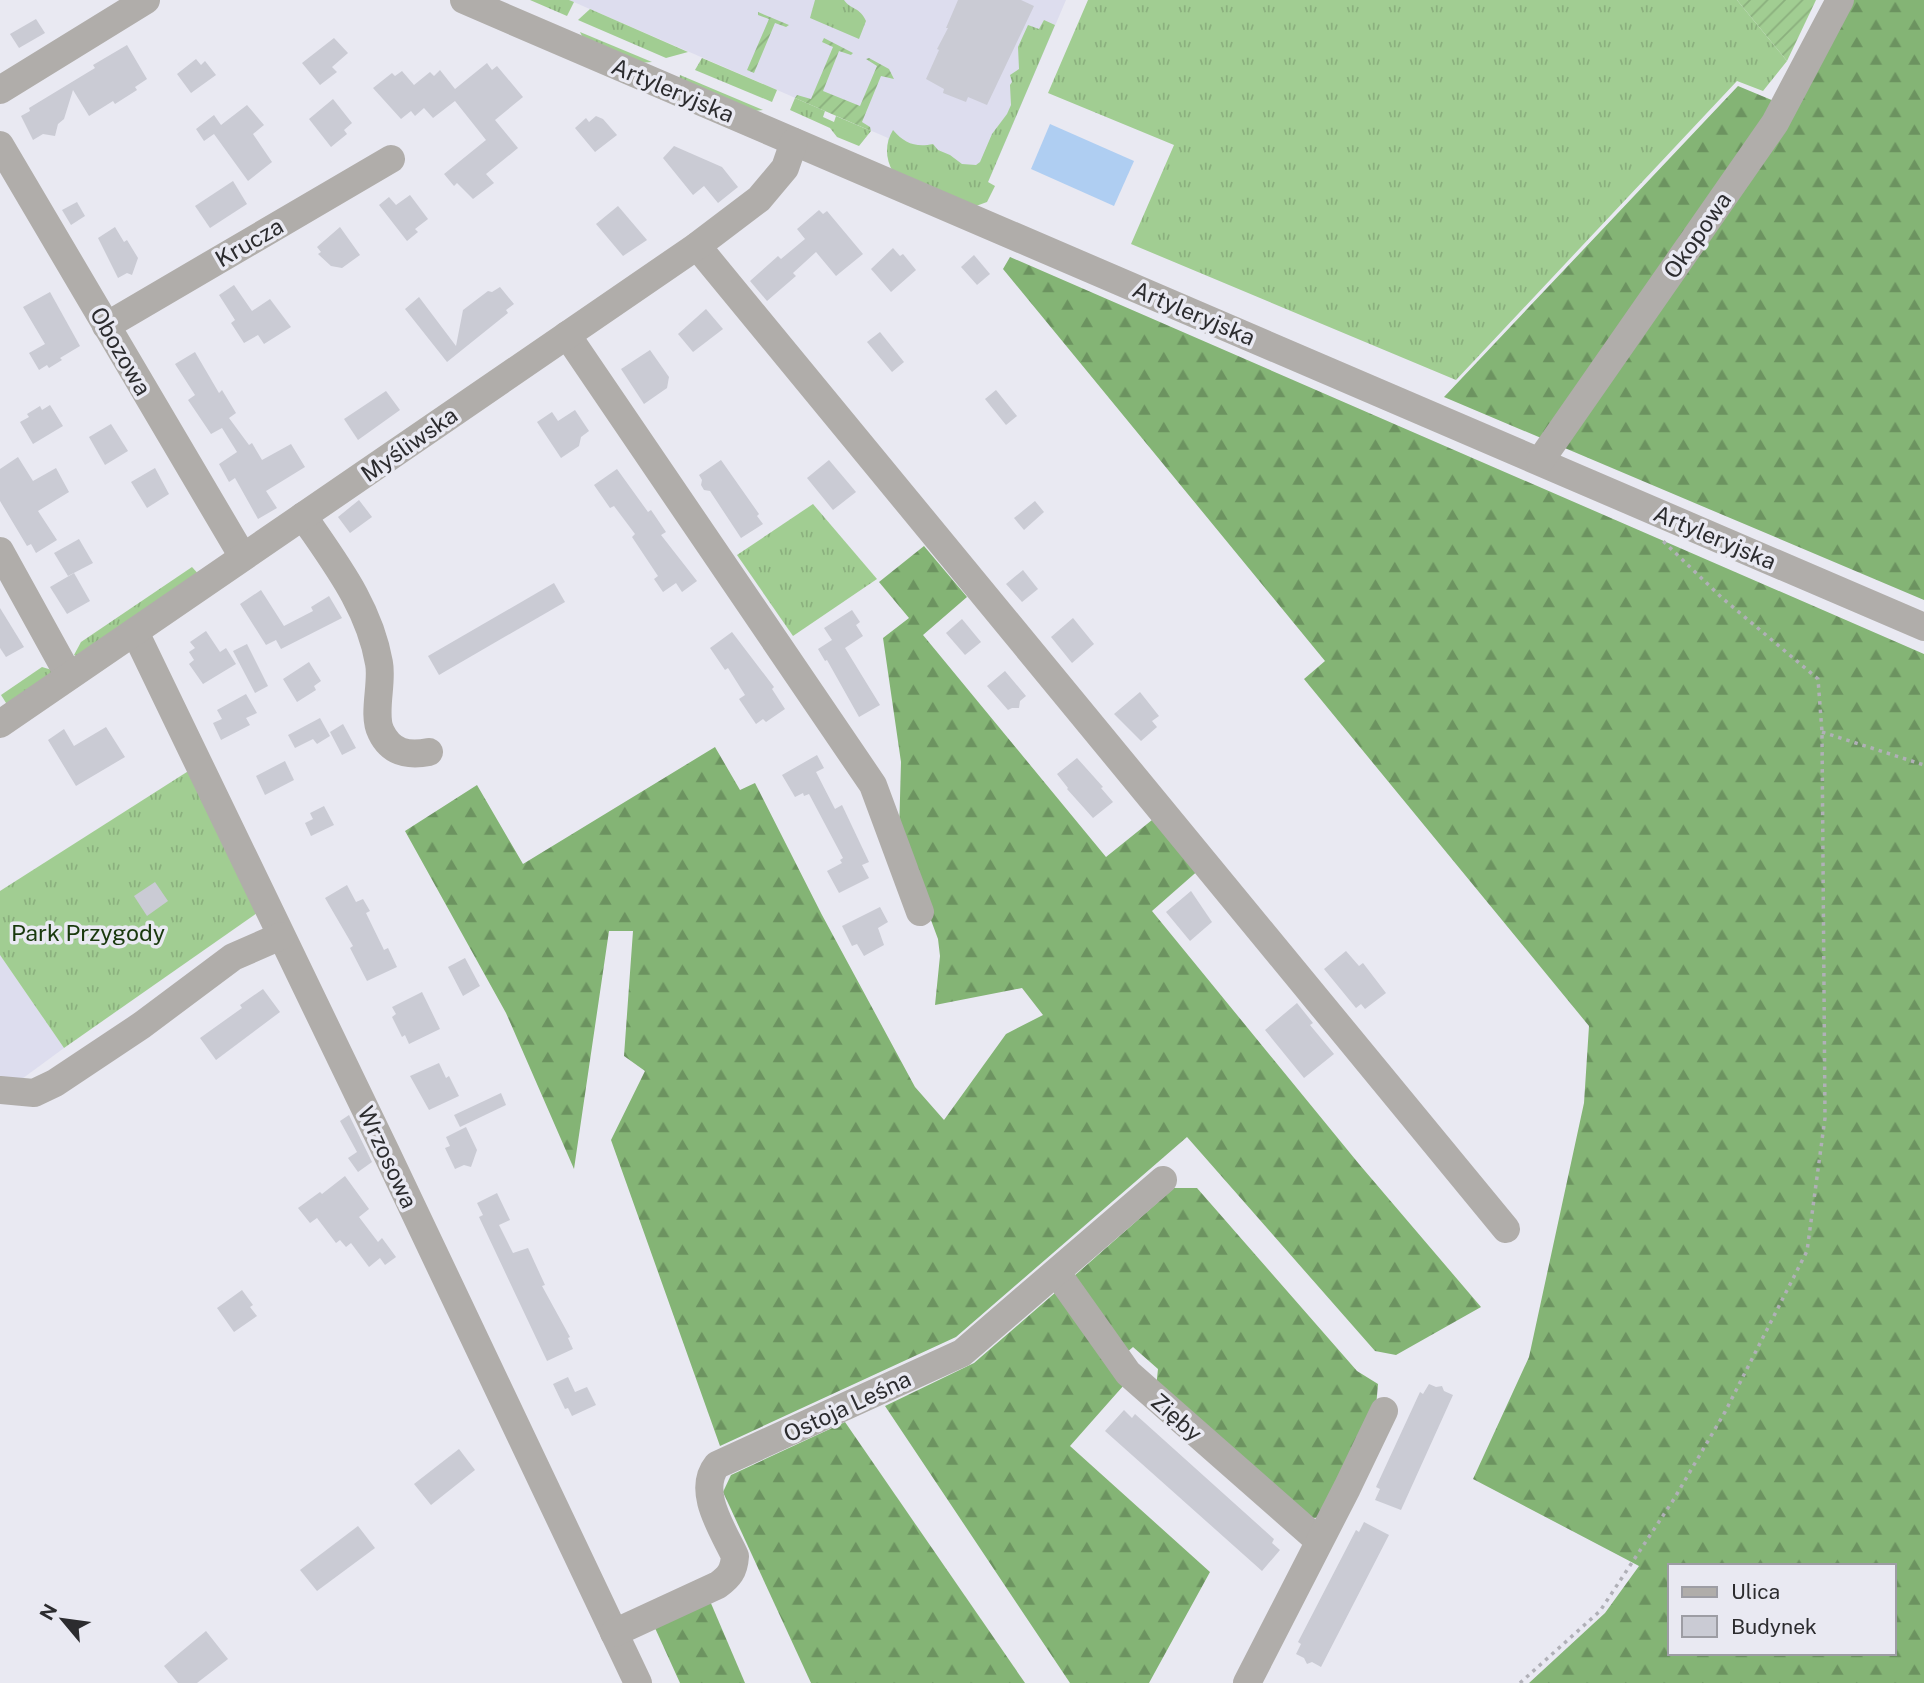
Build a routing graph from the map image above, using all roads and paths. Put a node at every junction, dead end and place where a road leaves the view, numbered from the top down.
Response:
1 (146, 0) edge
2 (464, 0) edge
3 (1840, 0) edge
4 (0, 90) edge
5 (794, 142) junction
6 (0, 145) edge
7 (391, 159) dead end
8 (697, 246) junction
9 (106, 326) junction
10 (567, 335) junction
11 (1540, 461) junction
12 (303, 516) junction
13 (1660, 538) dead end
14 (0, 551) edge
15 (243, 558) junction
16 (1924, 627) edge
17 (135, 632) junction
18 (69, 676) junction
19 (0, 724) edge
20 (1822, 732) junction
21 (429, 752) dead end
22 (1924, 765) edge
23 (920, 912) dead end
24 (281, 936) junction
25 (0, 1090) edge
26 (1163, 1180) dead end
27 (1506, 1228) dead end
28 (1057, 1273) junction
29 (1384, 1411) dead end
30 (1319, 1541) junction
31 (614, 1633) junction
32 (638, 1683) edge
33 (1247, 1683) edge
34 (1520, 1683) edge

1 - 4 street
2 - 5 street, Artyleryjska
3 - 11 street, Okopowa
5 - 8 street, Myśliwska
5 - 11 street, Artyleryjska
6 - 9 street, Obozowa
7 - 9 street, Krucza
8 - 10 street, Myśliwska
8 - 27 street
9 - 15 street, Obozowa
10 - 12 street, Myśliwska
10 - 23 street
11 - 16 street, Artyleryjska
12 - 15 street, Myśliwska
12 - 21 street
13 - 20 path
14 - 18 street
15 - 17 street, Myśliwska
17 - 18 street, Myśliwska
17 - 24 street, Wrzosowa
18 - 19 street, Myśliwska
20 - 22 path
20 - 34 path
24 - 25 street
24 - 31 street, Wrzosowa
26 - 28 street, Ostoja Leśna
28 - 30 street, Zięby
28 - 31 street, Ostoja Leśna
29 - 30 street
30 - 33 street
31 - 32 street, Wrzosowa

